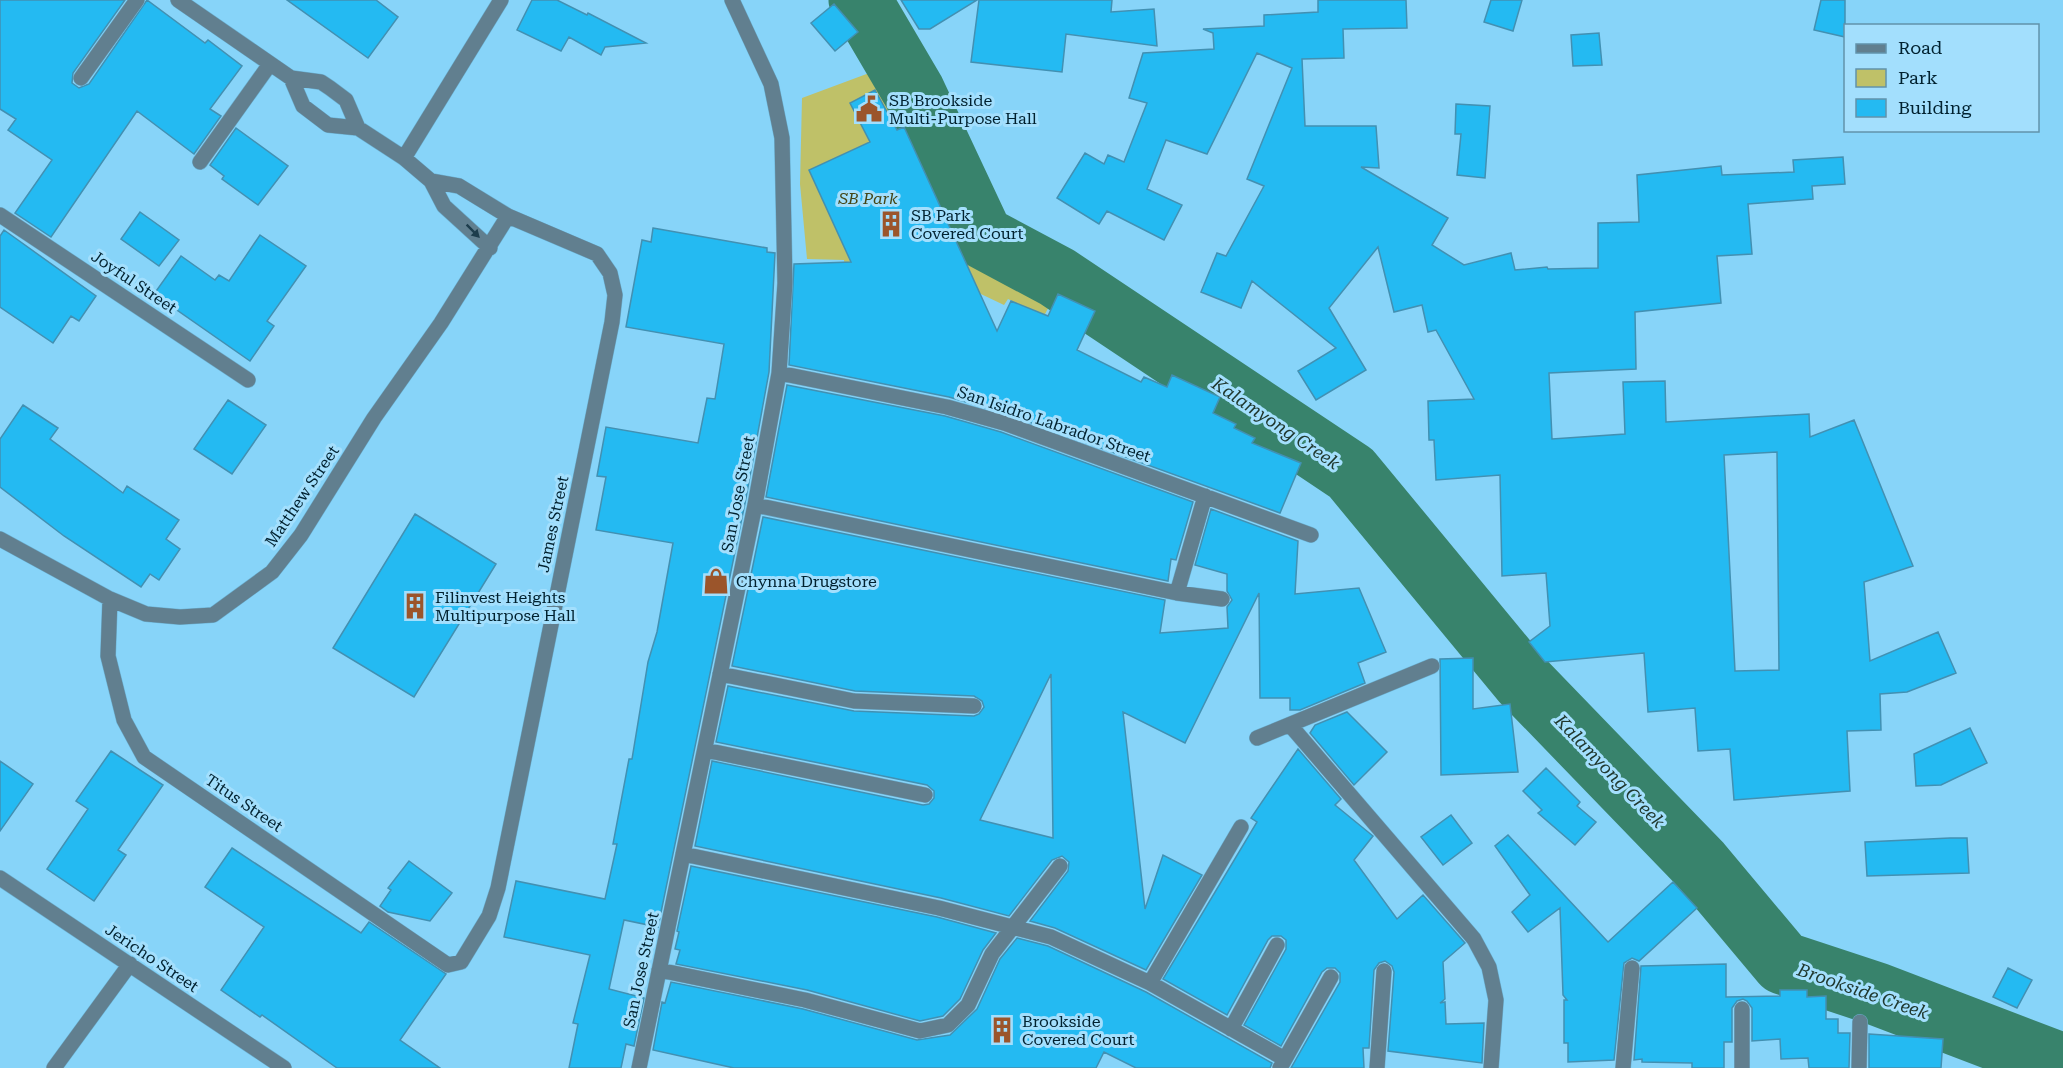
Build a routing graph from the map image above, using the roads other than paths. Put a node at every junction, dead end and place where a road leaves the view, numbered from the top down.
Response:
1 (137, 0) edge
2 (178, 0) edge
3 (501, 0) edge
4 (732, 0) edge
5 (270, 64) junction
6 (81, 78) dead end
7 (291, 78) junction
8 (358, 128) junction
9 (404, 158) junction
10 (200, 162) dead end
11 (431, 181) junction
12 (0, 215) edge
13 (508, 216) junction
14 (490, 248) junction
15 (779, 373) junction
16 (248, 380) dead end
17 (1205, 496) junction
18 (755, 505) junction
19 (1311, 535) dead end
20 (0, 539) edge
21 (1177, 593) junction
22 (110, 599) junction
23 (1222, 599) dead end
24 (1432, 666) dead end
25 (720, 674) junction
26 (974, 706) dead end
27 (1290, 725) junction
28 (1257, 738) dead end
29 (705, 750) junction
30 (925, 795) dead end
31 (1240, 827) dead end
32 (683, 854) junction
33 (1060, 866) dead end
34 (0, 878) edge
35 (1013, 925) junction
36 (1277, 945) dead end
37 (460, 962) joint
38 (130, 964) junction
39 (1632, 968) dead end
40 (659, 970) junction
41 (1384, 971) dead end
42 (1331, 977) dead end
43 (1150, 983) junction
44 (1742, 1009) dead end
45 (1860, 1022) dead end
46 (1232, 1029) junction
47 (1282, 1064) edge
48 (54, 1068) edge
49 (284, 1068) edge
50 (639, 1068) edge
51 (1377, 1068) edge
52 (1491, 1068) edge
53 (1623, 1068) edge
54 (1742, 1068) edge
55 (1859, 1068) edge

1 - 6 street
2 - 5 street
3 - 9 street
4 - 15 street, San Jose Street
5 - 7 street
5 - 10 street
7 - 8 street
7 - 8 street
8 - 9 street
9 - 11 street
11 - 13 street, James Street
11 -> 14 street
12 - 16 street, Joyful Street
13 - 14 street, Matthew Street
13 - 37 street, James Street
14 - 22 street, Matthew Street
15 - 17 street, San Isidro Labrador Street
15 - 18 street, San Jose Street
17 - 19 street, San Isidro Labrador Street
17 - 21 street
18 - 21 street
18 - 25 street, San Jose Street
20 - 22 street, Matthew Street
21 - 23 street
22 - 37 street, Titus Street
24 - 27 street
25 - 26 street
25 - 29 street, San Jose Street
27 - 28 street
27 - 52 street
29 - 30 street
29 - 32 street, San Jose Street
31 - 43 street
32 - 35 street
32 - 40 street, San Jose Street
33 - 35 street
34 - 38 street, Jericho Street
35 - 40 street
35 - 43 street
36 - 46 street
38 - 48 street
38 - 49 street, Jericho Street
39 - 53 street
40 - 50 street, San Jose Street
41 - 51 street
42 - 47 street
43 - 46 street
44 - 54 street
45 - 55 street
46 - 47 street

